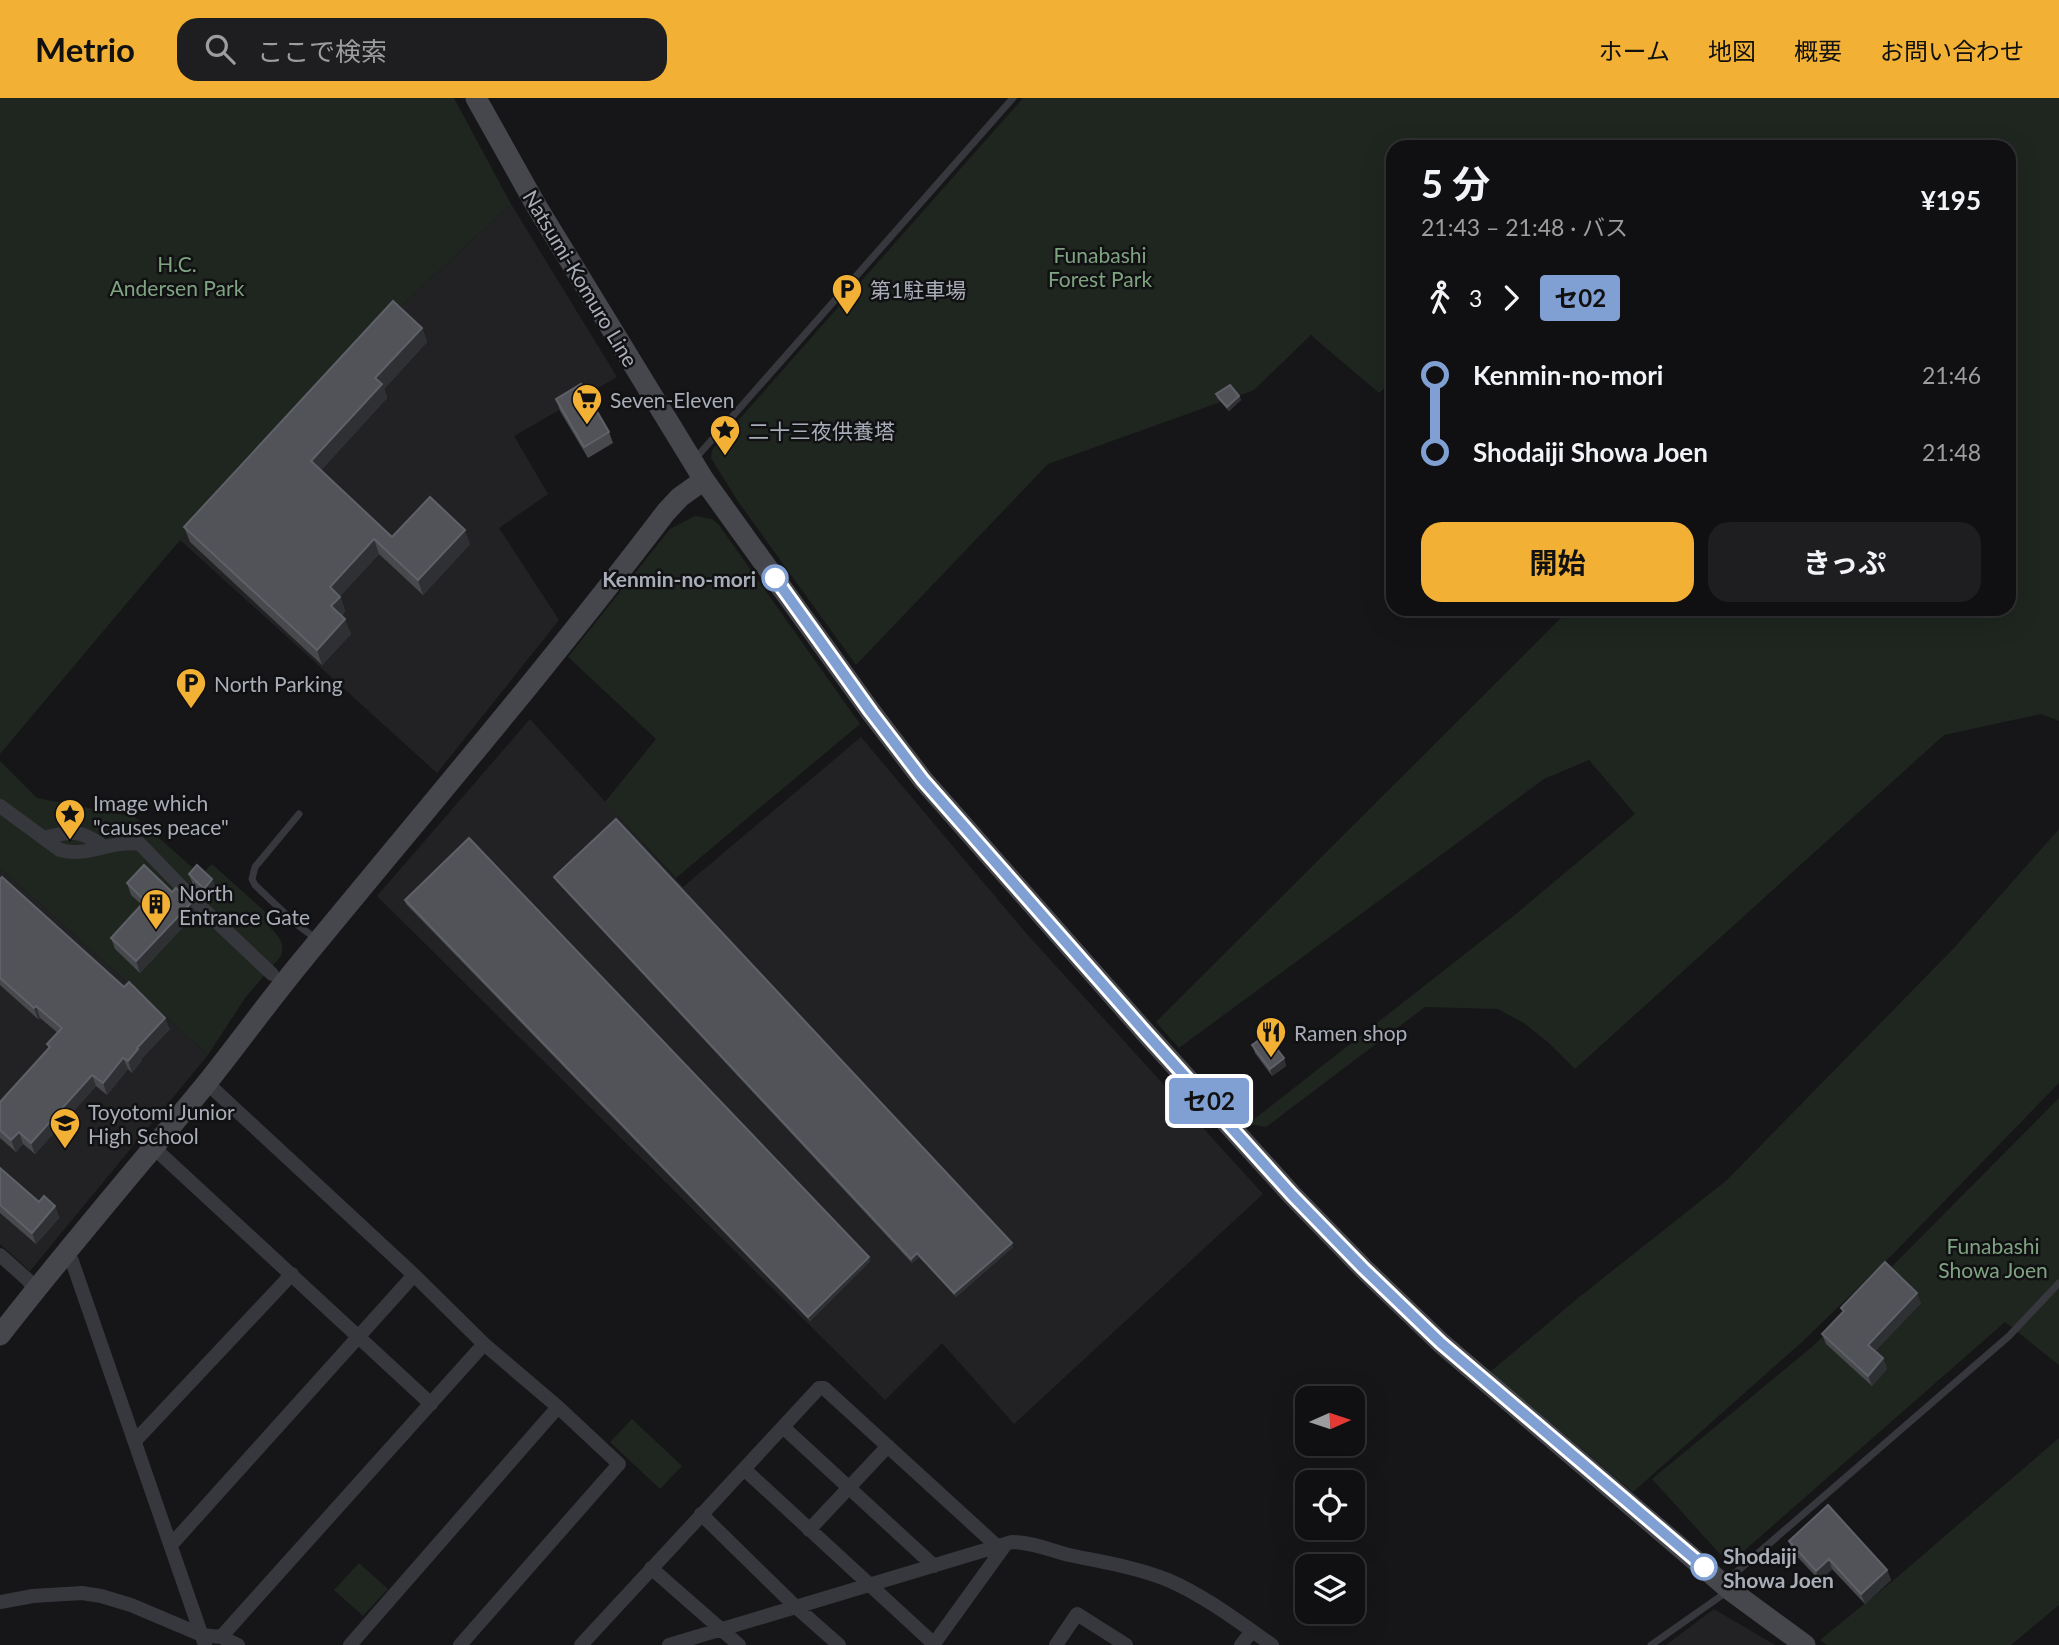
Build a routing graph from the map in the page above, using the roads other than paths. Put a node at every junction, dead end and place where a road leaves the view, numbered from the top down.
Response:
1 (476, 98) edge
2 (1013, 98) edge
3 (698, 471) junction
4 (0, 806) edge
5 (299, 814) dead end
6 (43, 838) junction
7 (103, 846) junction
8 (318, 941) junction
9 (272, 974) dead end
10 (207, 1083) junction
11 (153, 1147) junction
12 (64, 1254) junction
13 (0, 1255) edge
14 (292, 1274) junction
15 (414, 1275) junction
16 (2059, 1283) edge
17 (35, 1290) junction
18 (0, 1335) edge
19 (359, 1336) junction
20 (484, 1344) junction
21 (431, 1404) junction
22 (558, 1407) junction
23 (782, 1427) junction
24 (135, 1441) junction
25 (888, 1446) junction
26 (744, 1469) junction
27 (848, 1488) junction
28 (701, 1514) junction
29 (809, 1530) junction
30 (171, 1545) junction
31 (1002, 1545) junction
32 (934, 1566) junction
33 (651, 1568) junction
34 (868, 1586) junction
35 (1727, 1586) junction
36 (0, 1602) edge
37 (796, 1607) junction
38 (722, 1629) junction
39 (1252, 1632) junction
40 (221, 1637) junction
41 (203, 1640) edge
42 (237, 1645) edge
43 (350, 1645) edge
44 (460, 1645) edge
45 (581, 1645) edge
46 (669, 1645) edge
47 (738, 1645) edge
48 (839, 1645) edge
49 (933, 1645) edge
50 (1056, 1645) edge
51 (1126, 1645) edge
52 (1241, 1645) edge
53 (1272, 1645) edge
54 (1651, 1645) edge
55 (1805, 1645) edge

1 - 3 main road, Natsumi-Komuro Line
2 - 3 lane
3 - 8 main road
3 - 35 main road, Natsumi-Komuro Line
4 - 6 street
5 - 8 lane
6 - 7 street
6 - 7 street
7 - 9 street
8 - 10 main road
10 - 11 main road
10 - 15 street
11 - 12 main road
11 - 14 street
12 - 17 main road
12 - 24 street
13 - 17 street
14 - 19 street
14 - 24 street
15 - 19 street
15 - 20 street
16 - 35 lane
17 - 18 main road
19 - 21 street
19 - 30 street
20 - 21 street
20 - 22 street
21 - 40 street
22 - 43 street
22 - 44 street
23 - 25 street
23 - 26 street
23 - 27 street
24 - 30 street
25 - 27 street
25 - 31 street
26 - 28 street
26 - 29 street
27 - 29 street
27 - 32 street
28 - 33 street
28 - 37 street
29 - 34 street
30 - 41 street
31 - 32 street
31 - 39 street
31 - 49 street
32 - 34 street
33 - 38 street
33 - 45 street
34 - 37 street
34 - 49 street
35 - 54 lane
35 - 55 main road, Natsumi-Komuro Line
36 - 41 street
37 - 38 street
37 - 48 street
38 - 46 street
38 - 47 street
39 - 52 street
39 - 53 street
40 - 41 street
40 - 42 street
50 - 51 street

